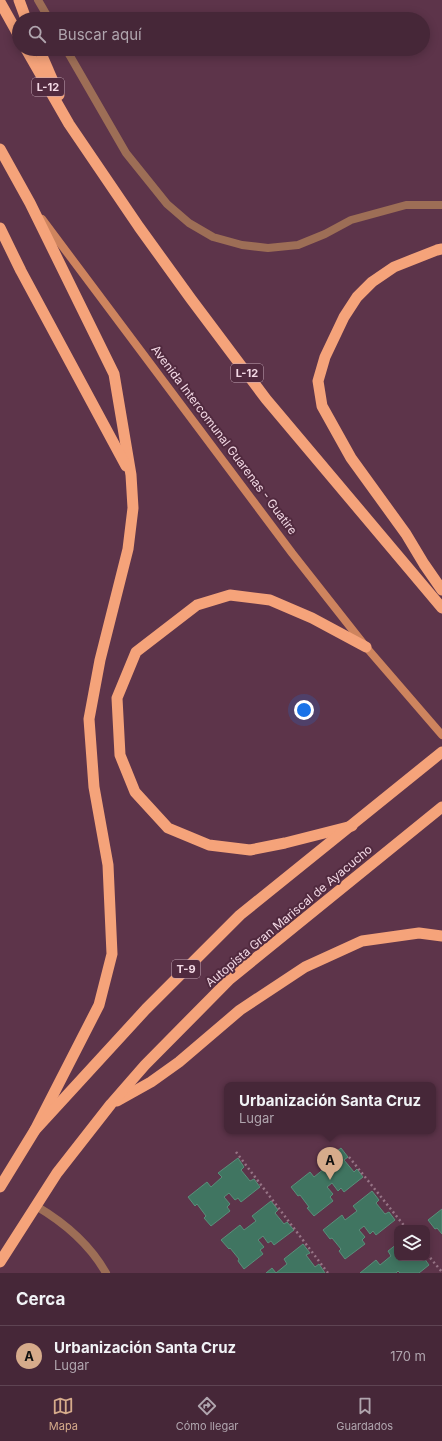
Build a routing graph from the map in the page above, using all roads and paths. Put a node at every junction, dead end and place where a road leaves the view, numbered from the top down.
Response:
1 (20, 0) edge
2 (38, 0) edge
3 (0, 2) edge
4 (24, 12) edge
5 (45, 12) edge
6 (12, 23) edge
7 (30, 56) edge
8 (42, 56) edge
9 (70, 56) edge
10 (69, 124) junction
11 (0, 149) edge
12 (30, 203) junction
13 (442, 205) edge
14 (0, 228) edge
15 (442, 249) edge
16 (131, 475) junction
17 (442, 590) edge
18 (442, 608) edge
19 (366, 647) junction
20 (442, 735) edge
21 (442, 752) edge
22 (442, 807) edge
23 (352, 826) junction
24 (442, 936) edge
25 (111, 1104) junction
26 (35, 1130) junction
27 (236, 1152) dead end
28 (349, 1157) dead end
29 (0, 1187) edge
30 (36, 1206) junction
31 (404, 1225) edge
32 (430, 1258) edge
33 (0, 1262) edge
34 (442, 1272) edge
35 (106, 1273) edge
36 (328, 1273) edge

1 - 4 highway
2 - 5 street
3 - 6 highway
7 - 10 highway, L-12
8 - 10 highway
9 - 13 street
10 - 18 highway, L-12
11 - 12 highway, Avenida Intercomunal Guarenas - Guatire
12 - 16 highway
12 - 19 main road, Avenida Intercomunal Guarenas - Guatire
14 - 16 highway
15 - 17 highway
16 - 26 highway
19 - 20 main road, Avenida Intercomunal Guarenas - Guatire
19 - 23 highway
21 - 23 highway, T-9
22 - 25 highway, Autopista Gran Mariscal de Ayacucho
23 - 26 highway, T-9
24 - 25 highway
25 - 30 highway, Autopista Gran Mariscal de Ayacucho
26 - 29 highway, T-9
27 - 36 path
28 - 31 path
30 - 33 highway, Autopista Gran Mariscal de Ayacucho
30 - 35 street
32 - 34 path

